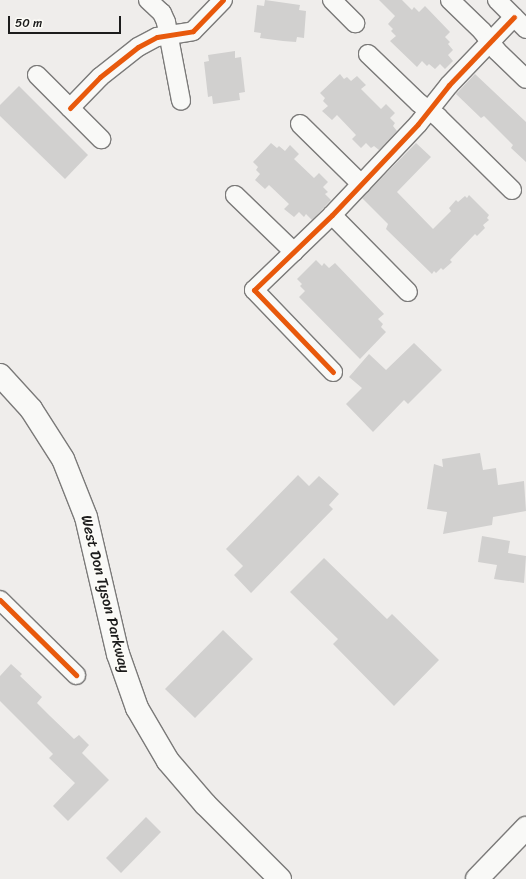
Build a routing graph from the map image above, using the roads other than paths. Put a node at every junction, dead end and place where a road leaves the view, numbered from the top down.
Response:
1 (148, 0) edge
2 (223, 0) edge
3 (332, 0) edge
4 (450, 0) edge
5 (497, 0) edge
6 (355, 23) dead end
7 (520, 23) edge
8 (169, 35) junction
9 (490, 42) junction
10 (368, 54) dead end
11 (37, 75) dead end
12 (526, 79) edge
13 (182, 101) dead end
14 (70, 108) junction
15 (429, 110) junction
16 (300, 124) dead end
17 (101, 139) dead end
18 (361, 184) junction
19 (512, 190) dead end
20 (235, 195) dead end
21 (332, 215) junction
22 (294, 252) junction
23 (408, 292) dead end
24 (333, 372) dead end
25 (0, 375) edge
26 (0, 600) edge
27 (76, 675) dead end
28 (526, 828) edge
29 (280, 879) edge
30 (477, 879) edge

1 - 8 street
2 - 8 street
3 - 6 street
4 - 9 street
5 - 7 street
7 - 9 street
8 - 13 street
8 - 14 street
9 - 12 street
9 - 15 street
10 - 15 street
11 - 14 street
14 - 17 street
15 - 18 street
15 - 19 street
16 - 18 street
18 - 21 street
20 - 22 street
21 - 22 street
21 - 23 street
22 - 24 street
25 - 29 main road, West Don Tyson Parkway
26 - 27 street
28 - 30 main road

